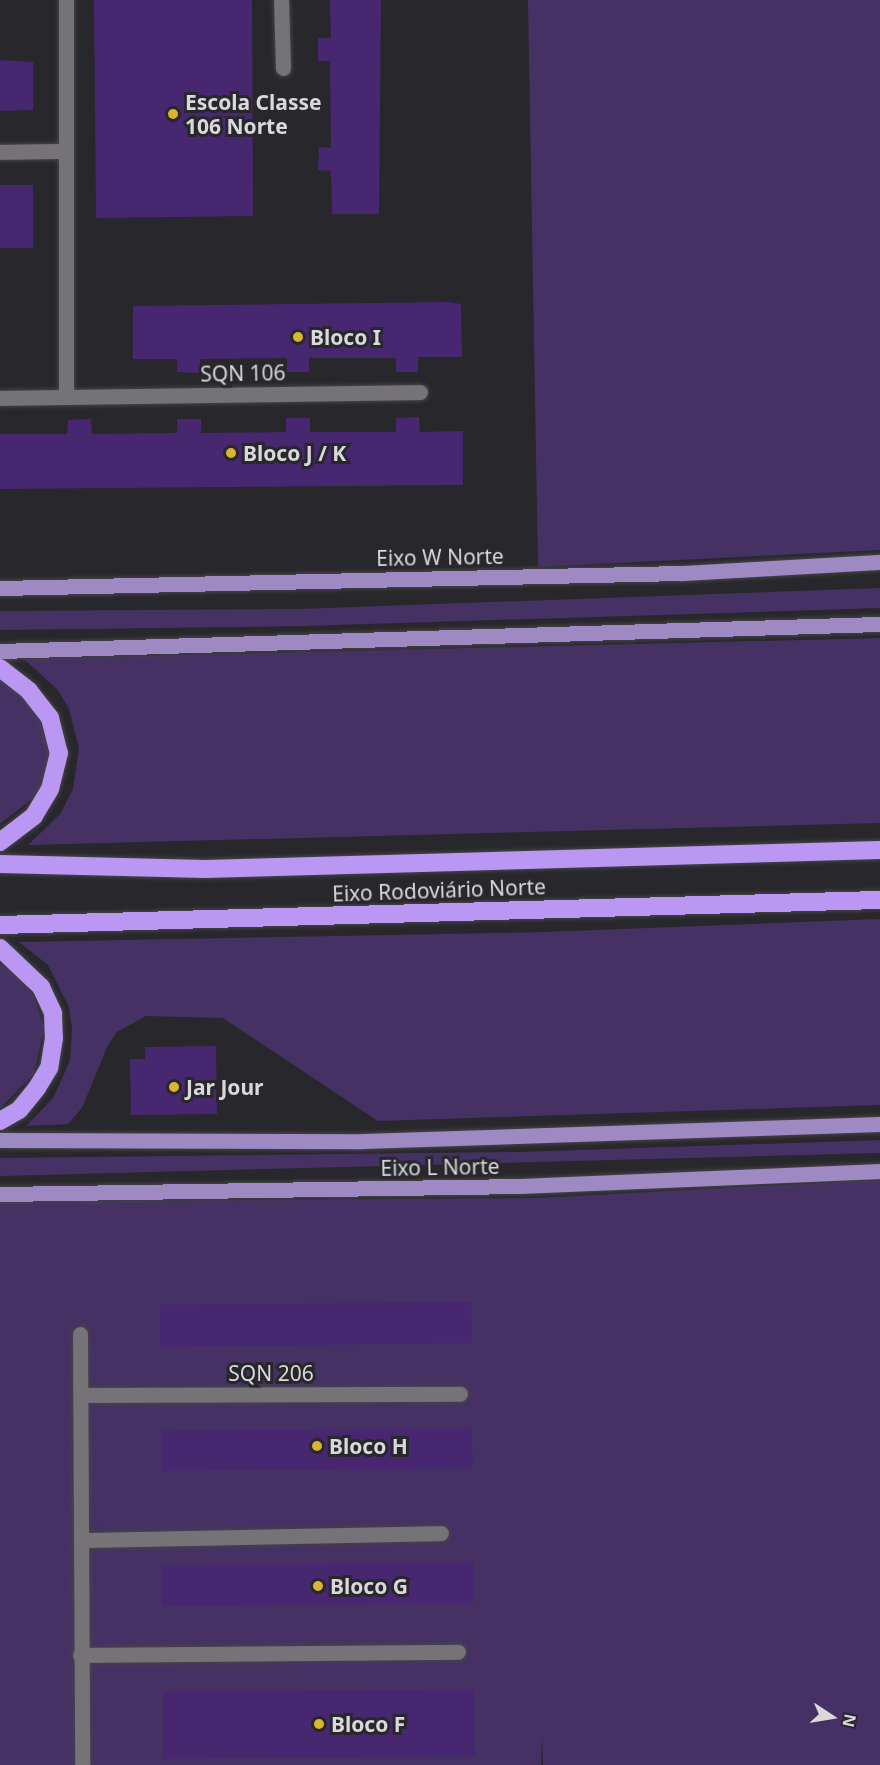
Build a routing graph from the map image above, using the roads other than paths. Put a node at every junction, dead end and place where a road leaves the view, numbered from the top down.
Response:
1 (66, 0) edge
2 (281, 0) edge
3 (283, 68) dead end
4 (66, 151) junction
5 (0, 152) edge
6 (420, 392) dead end
7 (66, 397) junction
8 (0, 398) edge
9 (880, 562) edge
10 (0, 588) edge
11 (880, 624) edge
12 (0, 651) edge
13 (0, 668) edge
14 (0, 842) edge
15 (880, 850) edge
16 (0, 864) edge
17 (880, 900) edge
18 (0, 925) edge
19 (0, 948) edge
20 (0, 1121) edge
21 (880, 1124) edge
22 (0, 1140) edge
23 (880, 1171) edge
24 (0, 1194) edge
25 (80, 1334) dead end
26 (460, 1394) dead end
27 (82, 1395) junction
28 (441, 1533) dead end
29 (81, 1540) junction
30 (458, 1652) dead end
31 (80, 1654) junction
32 (82, 1765) edge

1 - 4 street
2 - 3 street
4 - 5 street
4 - 7 street
6 - 7 street, SQN 106
7 - 8 street, SQN 106
9 - 10 main road, Eixo W Norte
11 - 12 main road
13 - 14 highway
15 - 16 highway, Eixo Rodoviário Norte
17 - 18 highway, Eixo Rodoviário Norte
19 - 20 highway
21 - 22 main road, Eixo L Norte
23 - 24 main road, Eixo L Norte
25 - 27 street
26 - 27 street, SQN 206
27 - 29 street
28 - 29 street
29 - 31 street
30 - 31 street
31 - 32 street

